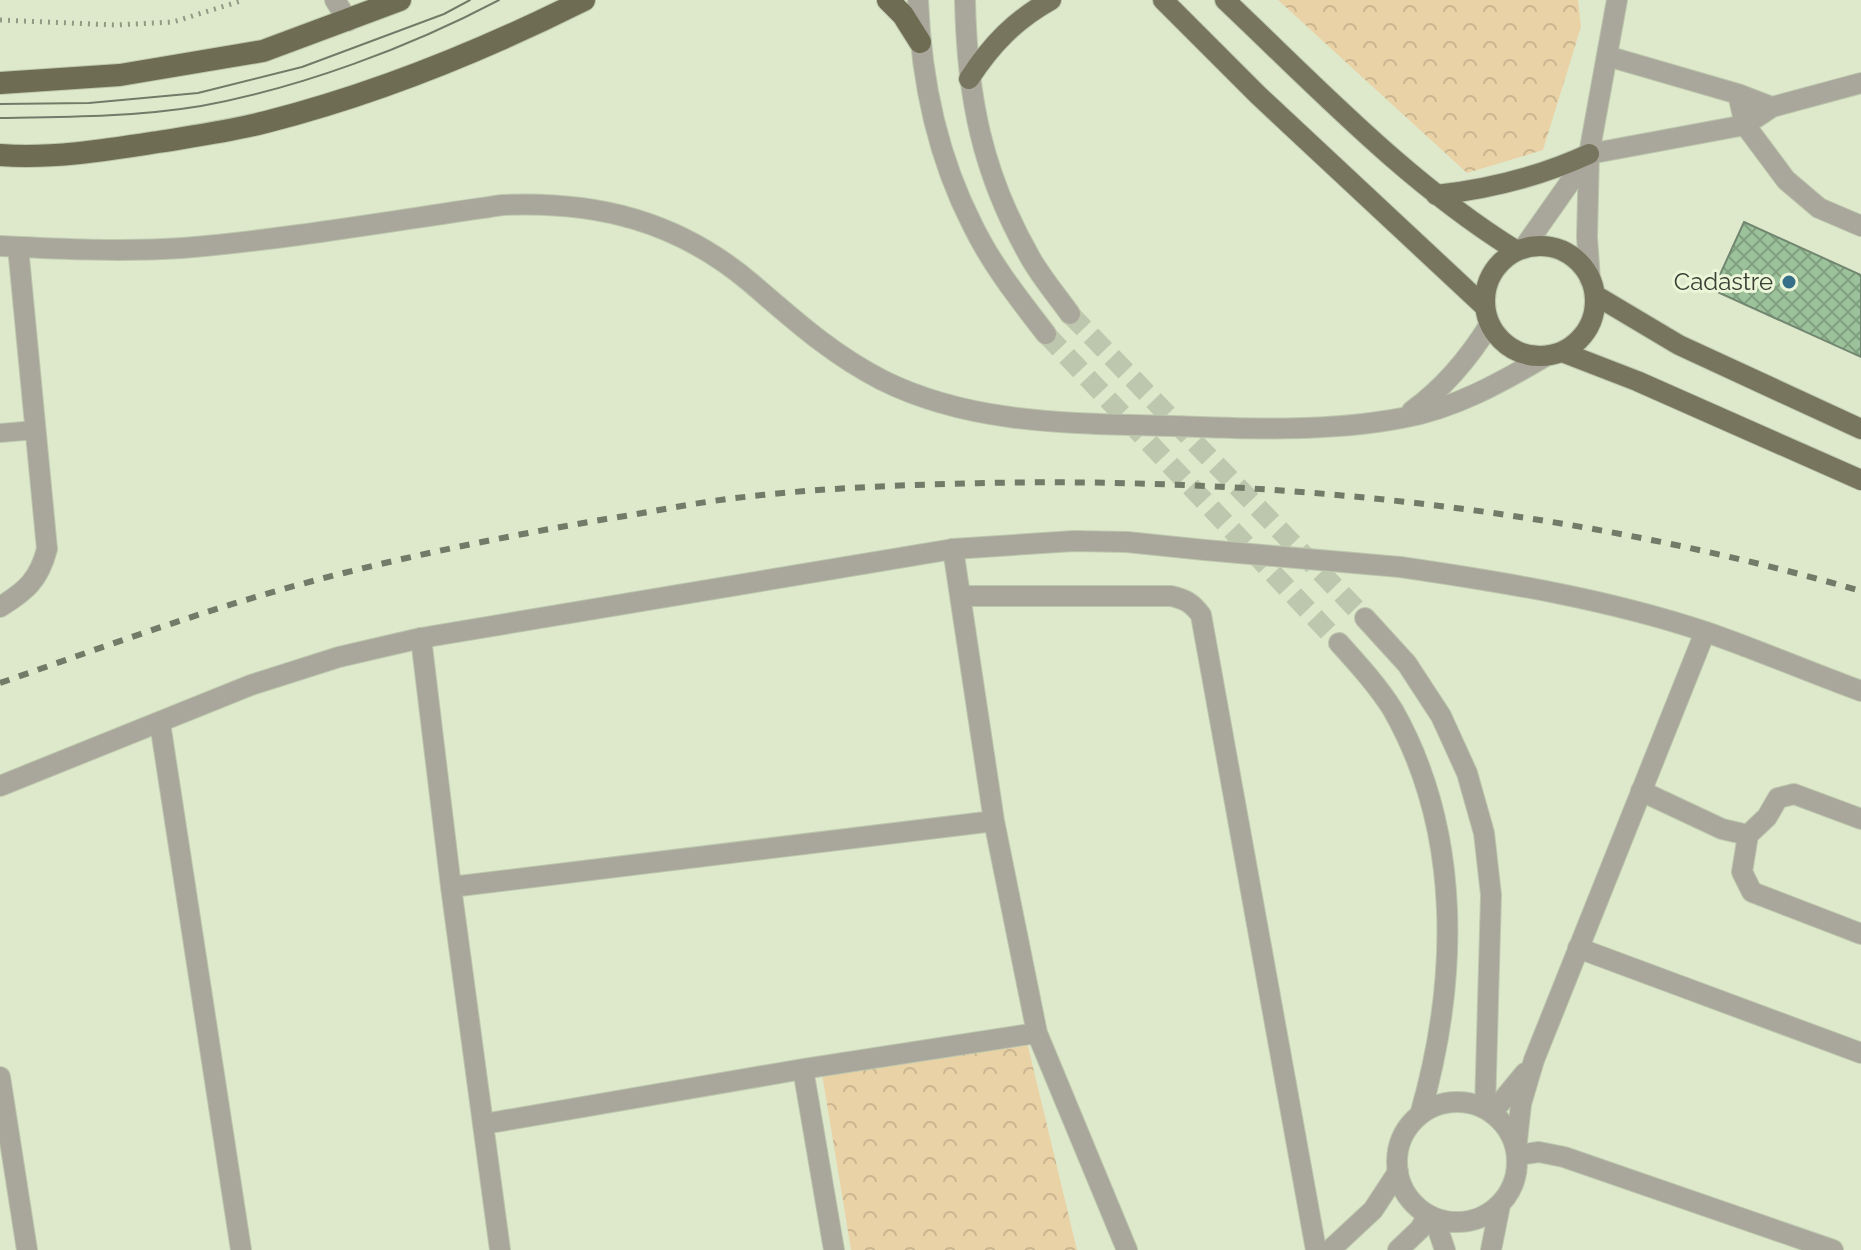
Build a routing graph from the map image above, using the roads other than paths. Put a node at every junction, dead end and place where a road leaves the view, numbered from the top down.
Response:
1 (335, 0) edge
2 (400, 0) edge
3 (584, 0) edge
4 (888, 0) edge
5 (918, 0) edge
6 (965, 0) edge
7 (1051, 0) edge
8 (1163, 0) edge
9 (1225, 0) edge
10 (1617, 0) edge
11 (348, 21) junction
12 (920, 42) junction
13 (1607, 56) junction
14 (969, 79) junction
15 (0, 83) edge
16 (1861, 83) edge
17 (1738, 94) junction
18 (1772, 107) junction
19 (1745, 125) junction
20 (1589, 154) junction
21 (0, 155) edge
22 (1436, 195) junction
23 (1861, 226) edge
24 (9, 247) edge
25 (1520, 250) junction
26 (1592, 287) junction
27 (1070, 314) tunnel mouth
28 (1488, 316) junction
29 (1046, 334) tunnel mouth
30 (1554, 354) junction
31 (1403, 418) junction
32 (1861, 429) edge
33 (36, 430) junction
34 (0, 433) edge
35 (1861, 480) edge
36 (953, 549) junction
37 (960, 596) junction
38 (0, 607) edge
39 (1365, 618) tunnel mouth
40 (1705, 632) junction
41 (421, 638) junction
42 (1339, 643) tunnel mouth
43 (1861, 691) edge
44 (160, 723) junction
45 (0, 786) edge
46 (1641, 791) junction
47 (1861, 819) edge
48 (994, 821) junction
49 (1748, 835) junction
50 (451, 887) junction
51 (1861, 934) edge
52 (1578, 948) junction
53 (1037, 1033) junction
54 (1861, 1053) edge
55 (1534, 1060) junction
56 (803, 1069) junction
57 (0, 1077) edge
58 (1488, 1111) junction
59 (1420, 1115) junction
60 (484, 1124) junction
61 (1516, 1152) junction
62 (1398, 1172) junction
63 (1500, 1205) junction
64 (1431, 1216) junction
65 (27, 1250) edge
66 (241, 1250) edge
67 (500, 1250) edge
68 (834, 1250) edge
69 (1127, 1250) edge
70 (1316, 1250) edge
71 (1330, 1250) edge
72 (1398, 1250) edge
73 (1445, 1250) edge
74 (1491, 1250) edge
75 (1833, 1250) edge

1 - 11 street
2 - 11 highway
3 - 21 highway
4 - 12 highway
5 - 12 street
6 - 14 street
7 - 14 main road
8 - 28 main road
9 - 22 main road
10 - 13 street
11 - 15 highway
12 - 29 street
13 - 17 street
13 - 20 street
14 - 27 street
16 - 18 street
17 - 18 street
17 - 19 street
18 - 19 street
19 - 20 street
19 - 23 street
20 - 22 main road
20 - 25 street
20 - 26 street
22 - 25 main road
24 - 31 street
24 - 33 street
25 - 26 main road
25 - 28 main road
26 - 30 main road
26 - 32 main road
28 - 30 main road
28 - 31 street
30 - 31 street
30 - 35 main road
33 - 34 lane
33 - 38 street
36 - 37 street
36 - 40 street, bridge
36 - 41 street
37 - 48 street
37 - 70 street
39 - 58 street
40 - 43 street
40 - 46 street
41 - 44 street
41 - 50 street
42 - 59 street
44 - 45 street
44 - 66 street
46 - 49 street
46 - 52 street
47 - 49 street
48 - 50 street
48 - 53 street
49 - 51 street
50 - 60 street
52 - 54 street
52 - 55 street
53 - 56 street
53 - 69 street
55 - 58 street
55 - 61 street
56 - 60 street
56 - 68 street
57 - 65 street
58 - 59 street
58 - 61 street
59 - 62 street
60 - 67 street
61 - 63 street
61 - 75 street
62 - 64 street
62 - 71 street
63 - 64 street
63 - 74 street
64 - 72 street
64 - 73 street

